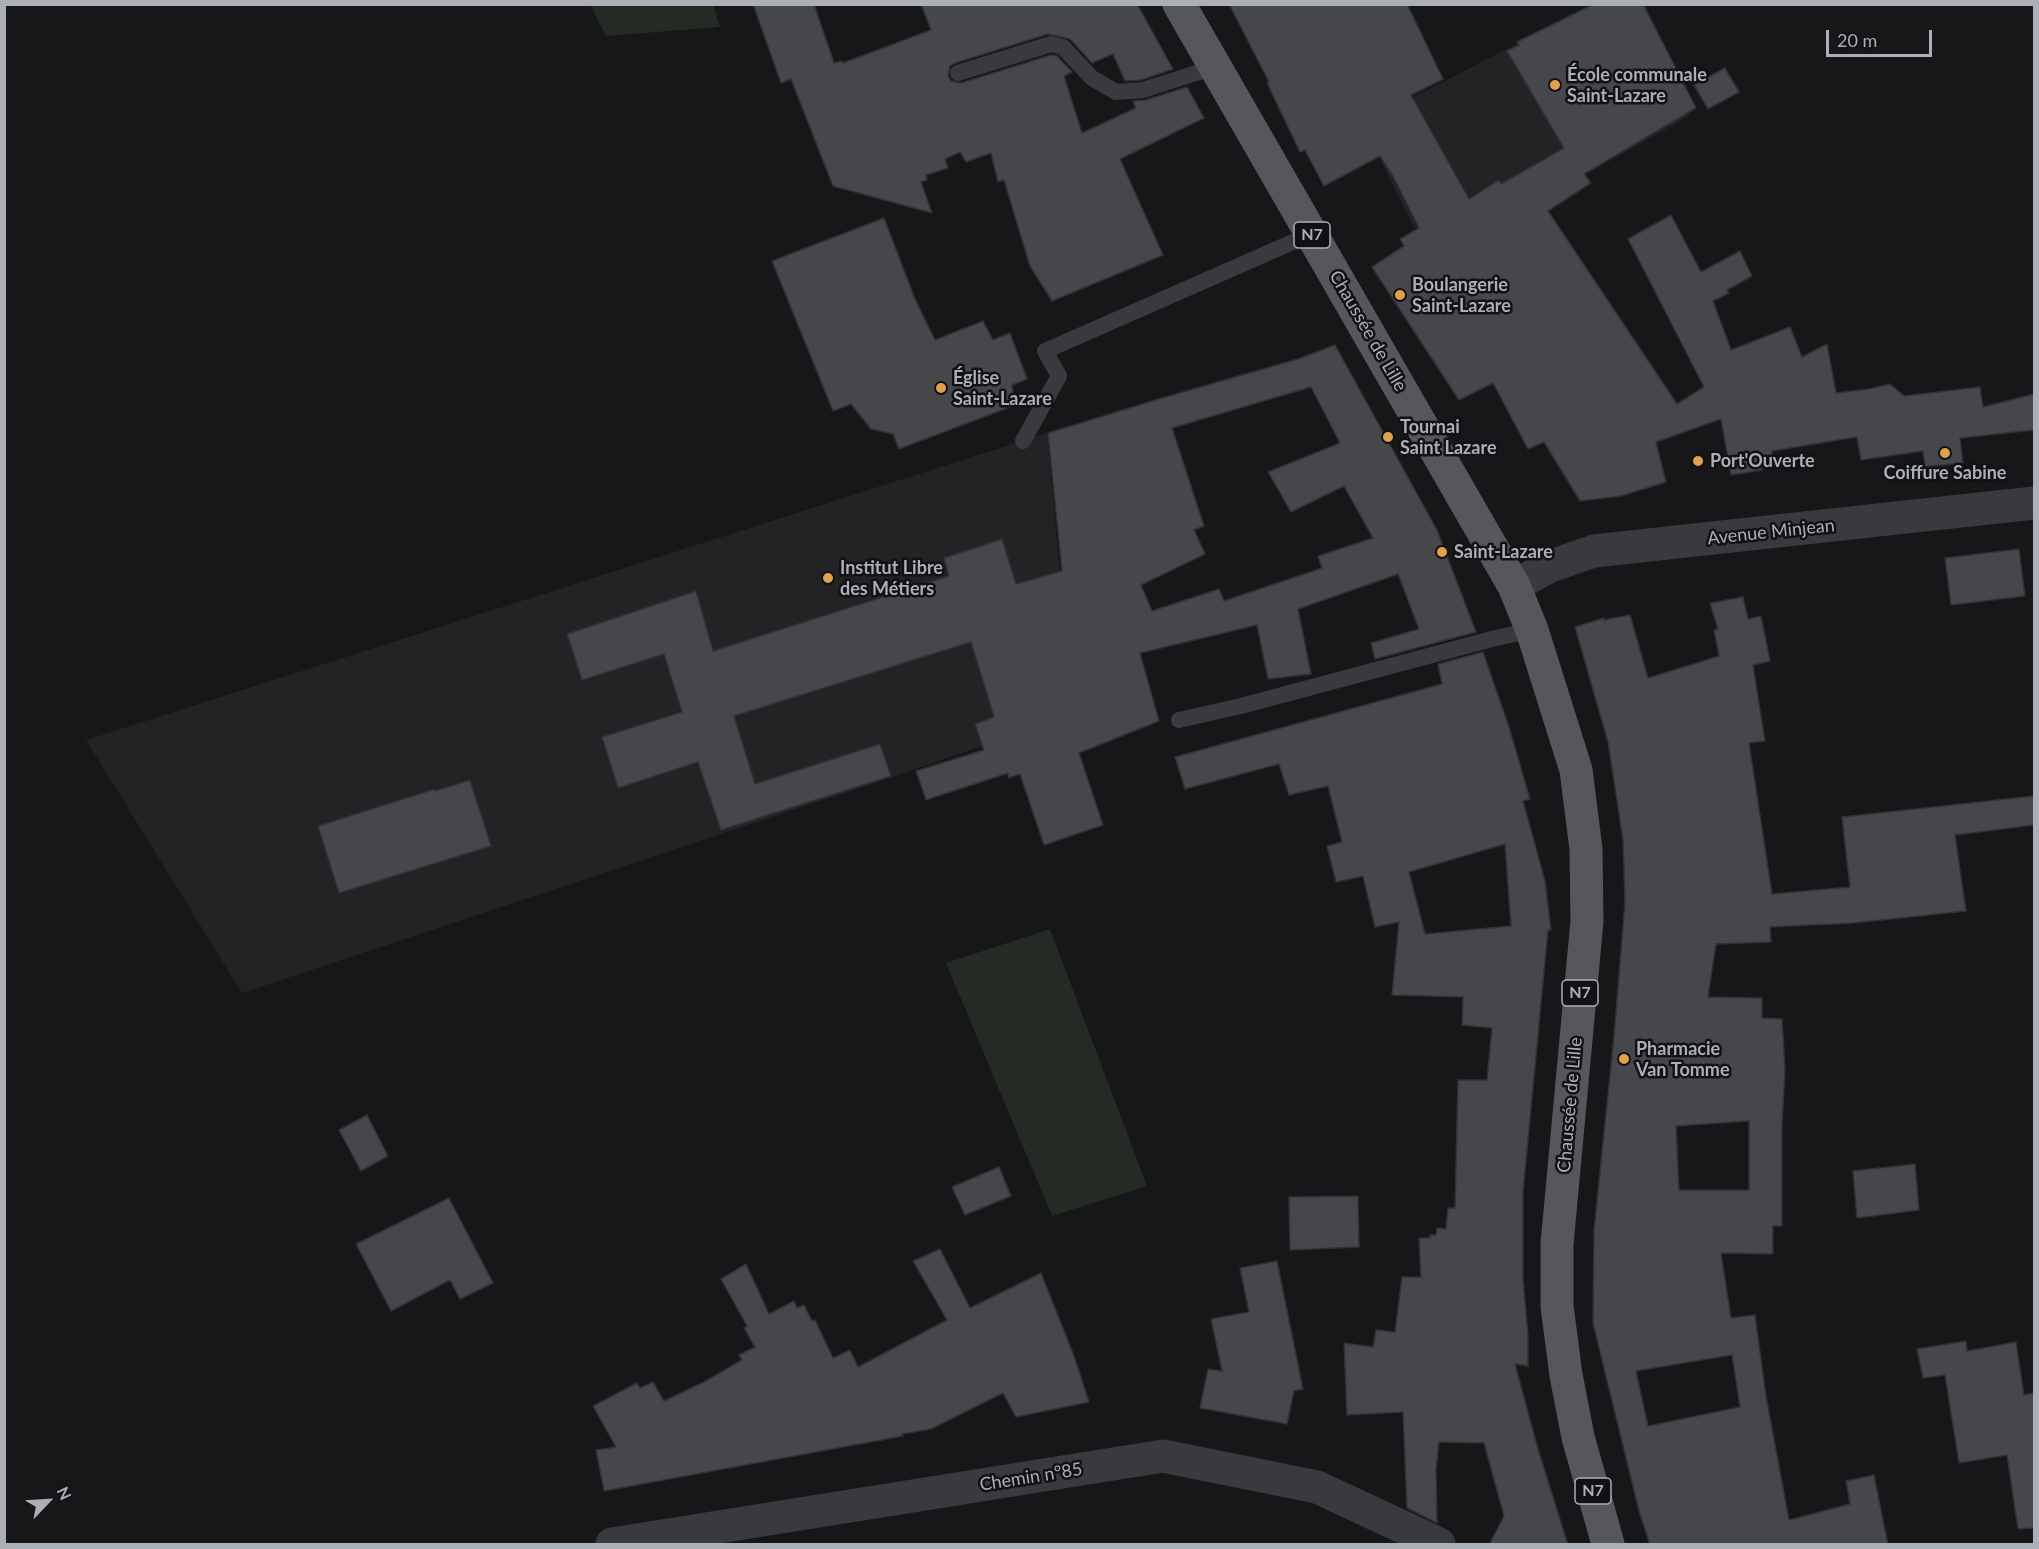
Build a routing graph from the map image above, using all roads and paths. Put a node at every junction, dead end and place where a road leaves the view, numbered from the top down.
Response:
1 (1179, 4) edge
2 (1215, 68) junction
3 (958, 73) dead end
4 (1311, 234) junction
5 (1023, 441) dead end
6 (2034, 503) edge
7 (1514, 586) junction
8 (1532, 630) junction
9 (1179, 720) dead end
10 (612, 1545) edge
11 (1439, 1545) edge
12 (1608, 1545) edge

1 - 2 main road, Chaussée de Lille / N7
2 - 3 lane
2 - 4 main road, Chaussée de Lille / N7
4 - 5 lane
4 - 7 main road, Chaussée de Lille / N7
6 - 7 street, Avenue Minjean
7 - 8 main road, Chaussée de Lille / N7
8 - 9 lane
8 - 12 main road, Chaussée de Lille / N7
10 - 11 street, Chemin n°85

